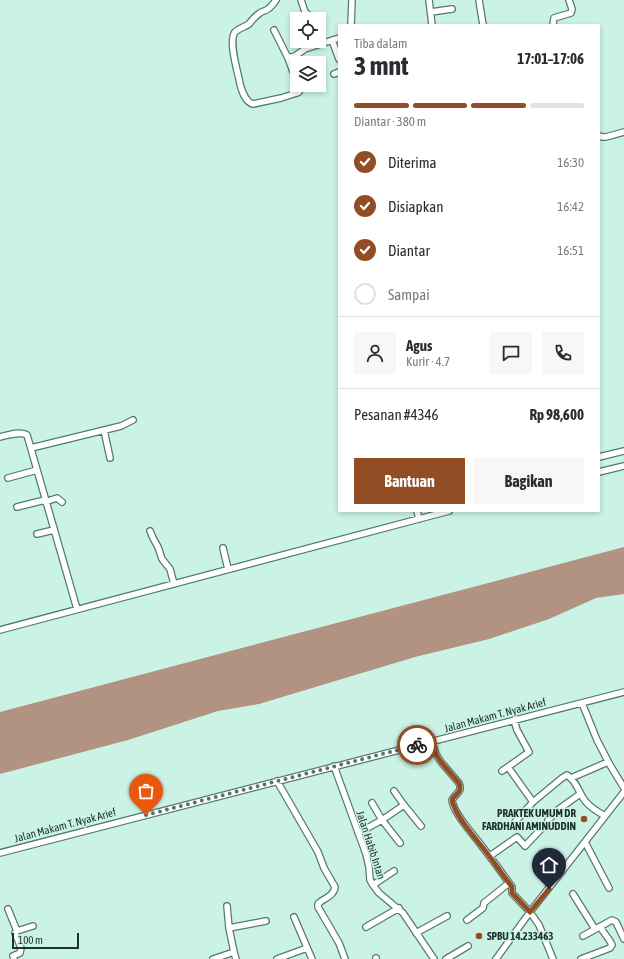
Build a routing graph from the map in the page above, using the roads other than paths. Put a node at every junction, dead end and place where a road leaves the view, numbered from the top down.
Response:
1 (276, 0) edge
2 (301, 0) edge
3 (352, 0) edge
4 (430, 0) edge
5 (479, 0) edge
6 (569, 0) edge
7 (452, 9) dead end
8 (305, 12) edge
9 (431, 12) junction
10 (351, 24) edge
11 (432, 24) edge
12 (483, 24) edge
13 (553, 24) edge
14 (274, 30) dead end
15 (338, 38) edge
16 (332, 40) junction
17 (338, 56) edge
18 (288, 58) junction
19 (290, 64) edge
20 (299, 92) edge
21 (624, 132) edge
22 (600, 136) edge
23 (133, 420) dead end
24 (104, 430) junction
25 (0, 436) edge
26 (31, 448) junction
27 (624, 451) edge
28 (600, 457) edge
29 (110, 458) dead end
30 (624, 466) edge
31 (37, 470) junction
32 (600, 472) edge
33 (8, 478) dead end
34 (45, 501) junction
35 (62, 502) dead end
36 (17, 507) dead end
37 (417, 512) edge
38 (445, 512) edge
39 (419, 519) junction
40 (54, 530) junction
41 (150, 531) dead end
42 (37, 534) dead end
43 (224, 551) dead end
44 (228, 569) junction
45 (174, 582) junction
46 (76, 607) junction
47 (0, 630) edge
48 (624, 692) edge
49 (582, 703) junction
50 (514, 720) junction
51 (432, 742) junction
52 (608, 762) junction
53 (334, 766) junction
54 (508, 767) junction
55 (502, 771) dead end
56 (571, 778) junction
57 (277, 781) junction
58 (624, 788) edge
59 (394, 791) dead end
60 (580, 794) junction
61 (623, 796) edge
62 (533, 802) junction
63 (372, 803) dead end
64 (404, 805) junction
65 (605, 816) junction
66 (382, 820) junction
67 (548, 820) dead end
68 (515, 822) dead end
69 (421, 826) dead end
70 (542, 828) dead end
71 (358, 833) junction
72 (585, 842) junction
73 (400, 843) dead end
74 (0, 853) edge
75 (490, 856) junction
76 (394, 871) dead end
77 (509, 883) junction
78 (373, 885) junction
79 (609, 888) dead end
80 (573, 894) dead end
81 (227, 906) dead end
82 (398, 908) junction
83 (8, 909) dead end
84 (530, 912) junction
85 (447, 916) dead end
86 (294, 917) dead end
87 (467, 920) dead end
88 (266, 921) dead end
89 (33, 926) dead end
90 (366, 927) dead end
91 (229, 928) junction
92 (598, 928) junction
93 (17, 931) junction
94 (416, 932) junction
95 (583, 936) dead end
96 (624, 940) edge
97 (468, 946) dead end
98 (307, 948) junction
99 (234, 952) junction
100 (14, 959) edge
101 (213, 959) edge
102 (236, 959) edge
103 (277, 959) edge
104 (312, 959) edge
105 (345, 959) edge
106 (434, 959) edge
107 (446, 959) edge
108 (496, 959) edge
109 (553, 959) edge
110 (581, 959) edge

1 - 20 street
2 - 8 street
3 - 10 street
4 - 9 street
5 - 12 street
6 - 13 street
7 - 9 street
9 - 11 street
14 - 18 street
15 - 16 street
16 - 17 street
16 - 18 street
18 - 19 street
21 - 22 street
23 - 24 street
24 - 26 street
24 - 29 street
25 - 26 street
26 - 31 street
27 - 28 street
30 - 32 street
31 - 33 street
31 - 34 street
34 - 35 street
34 - 36 street
34 - 40 street
37 - 39 street
38 - 39 street
39 - 44 street
40 - 42 street
40 - 46 street
41 - 45 street
43 - 44 street
44 - 45 street
45 - 46 street
46 - 47 street
48 - 49 street, Jalan Makam T. Nyak Arief
49 - 50 street, Jalan Makam T. Nyak Arief
49 - 52 street
50 - 51 street, Jalan Makam T. Nyak Arief
50 - 54 street
51 - 53 street, Jalan Makam T. Nyak Arief
51 - 75 street
52 - 56 street
52 - 58 street
53 - 57 street, Jalan Makam T. Nyak Arief
53 - 71 street, Jalan Habib Intan
54 - 55 street
54 - 62 street
56 - 60 street
56 - 62 street
57 - 74 street, Jalan Makam T. Nyak Arief
57 - 105 street
59 - 64 street
60 - 65 street
60 - 67 street
61 - 65 street
62 - 68 street
63 - 66 street
64 - 66 street
64 - 69 street
65 - 72 street
66 - 71 street
66 - 73 street
70 - 75 street
71 - 78 street, Jalan Habib Intan
72 - 79 street
72 - 84 street
75 - 77 street
76 - 78 street
77 - 84 street
77 - 87 street
78 - 82 street, Jalan Habib Intan
80 - 92 street
81 - 91 street
82 - 90 street
82 - 94 street, Jalan Habib Intan
83 - 93 street
84 - 108 street
84 - 109 street
85 - 94 street
86 - 98 street
88 - 91 street
89 - 93 street
91 - 99 street
92 - 95 street
92 - 96 street
92 - 110 street
93 - 100 street
94 - 106 street, Jalan Habib Intan
97 - 107 street
98 - 103 street
98 - 104 street
99 - 101 street
99 - 102 street

